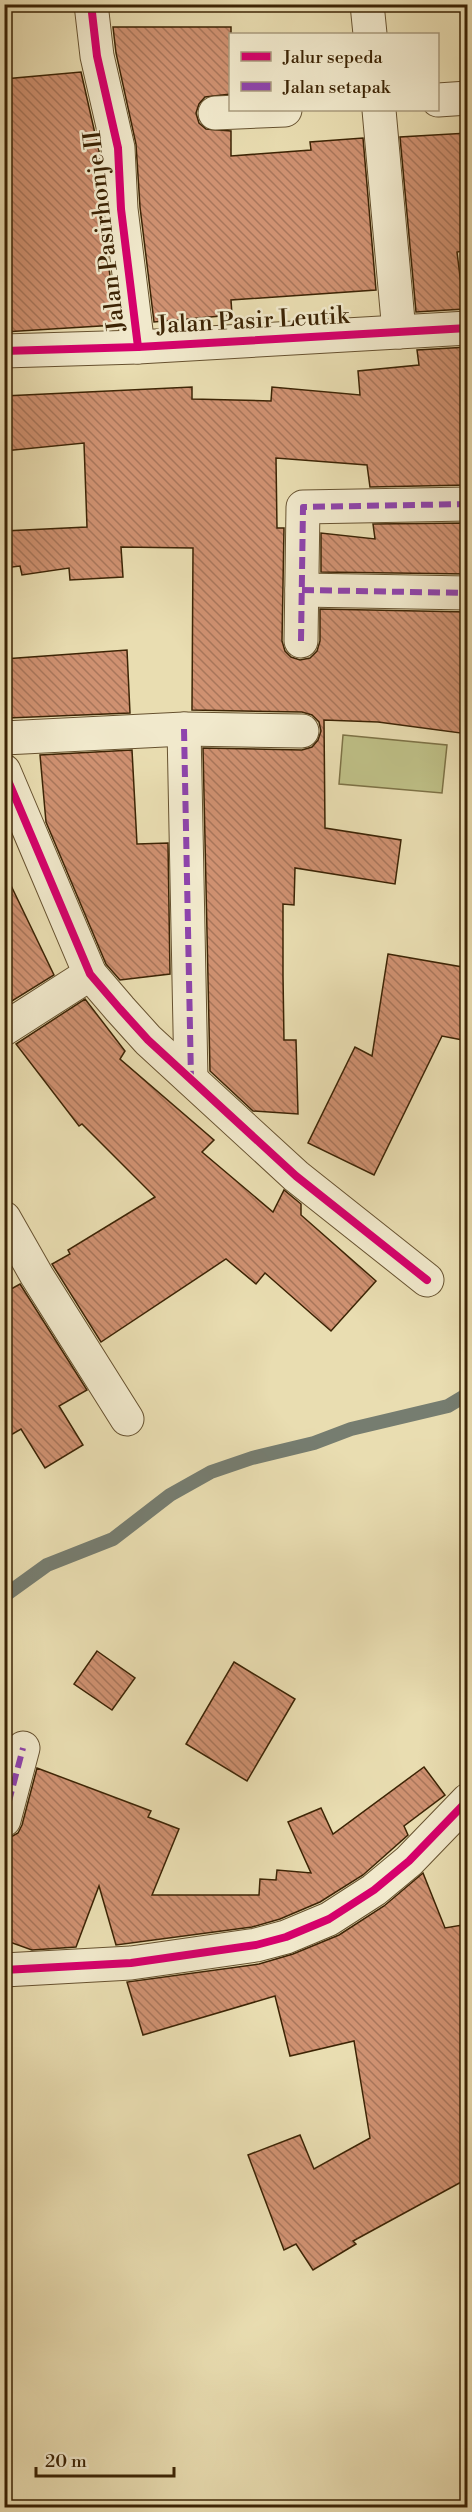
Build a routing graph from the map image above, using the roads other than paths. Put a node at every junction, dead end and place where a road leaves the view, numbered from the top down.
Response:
1 (91, 4) edge
2 (367, 4) edge
3 (370, 33) edge
4 (468, 98) edge
5 (439, 100) edge
6 (262, 111) edge
7 (379, 111) edge
8 (215, 113) dead end
9 (468, 328) edge
10 (399, 332) junction
11 (138, 347) junction
12 (4, 351) edge
13 (468, 504) edge
14 (302, 590) junction
15 (468, 593) edge
16 (301, 641) dead end
17 (184, 729) junction
18 (302, 731) dead end
19 (4, 738) edge
20 (4, 771) edge
21 (90, 974) junction
22 (4, 1029) edge
23 (191, 1079) junction
24 (4, 1218) edge
25 (427, 1280) dead end
26 (127, 1419) dead end
27 (23, 1748) dead end
28 (468, 1800) edge
29 (4, 1820) edge
30 (8, 1966) edge

1 - 11 street, Jalan Pasirhonje II
2 - 3 street
4 - 5 street
6 - 8 street
7 - 10 street
9 - 10 street, Jalan Pasir Leutik
10 - 11 street, Jalan Pasir Leutik
11 - 12 street, Jalan Pasir Leutik
13 - 14 street
14 - 15 street
14 - 16 street
17 - 18 street
17 - 19 street
17 - 23 street
20 - 21 street
21 - 22 street
21 - 23 street
23 - 25 street
24 - 26 street
27 - 29 street
28 - 30 street

